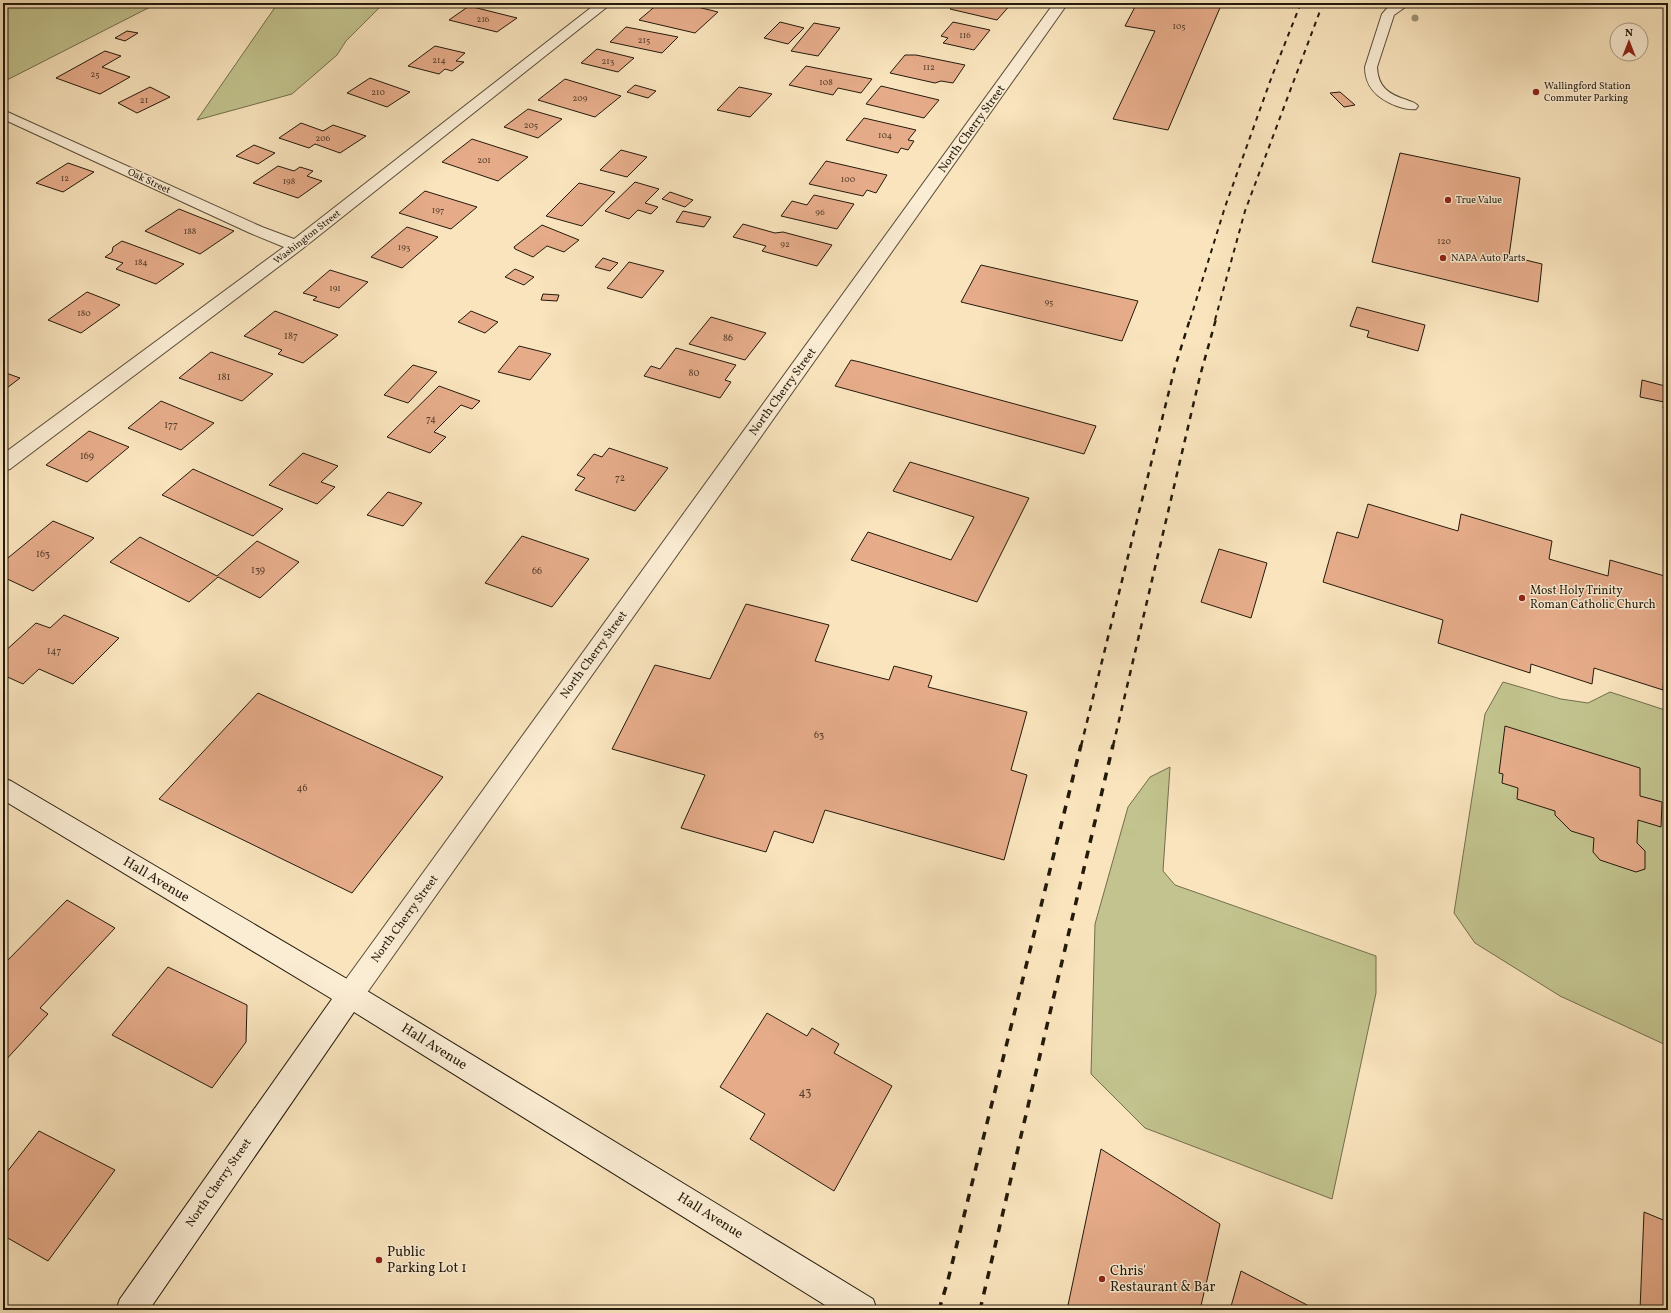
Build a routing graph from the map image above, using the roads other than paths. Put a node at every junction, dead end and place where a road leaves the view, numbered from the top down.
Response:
1 (605, 3) edge
2 (1061, 3) edge
3 (1405, 3) edge
4 (1410, 106) dead end
5 (3, 114) edge
6 (296, 246) junction
7 (3, 464) edge
8 (3, 788) edge
9 (350, 995) junction
10 (131, 1310) edge
11 (862, 1310) edge

1 - 6 street, Washington Street
2 - 9 street, North Cherry Street
3 - 4 lane
5 - 6 street, Oak Street
6 - 7 street, Washington Street
8 - 9 street, Hall Avenue
9 - 10 street, North Cherry Street
9 - 11 street, Hall Avenue

